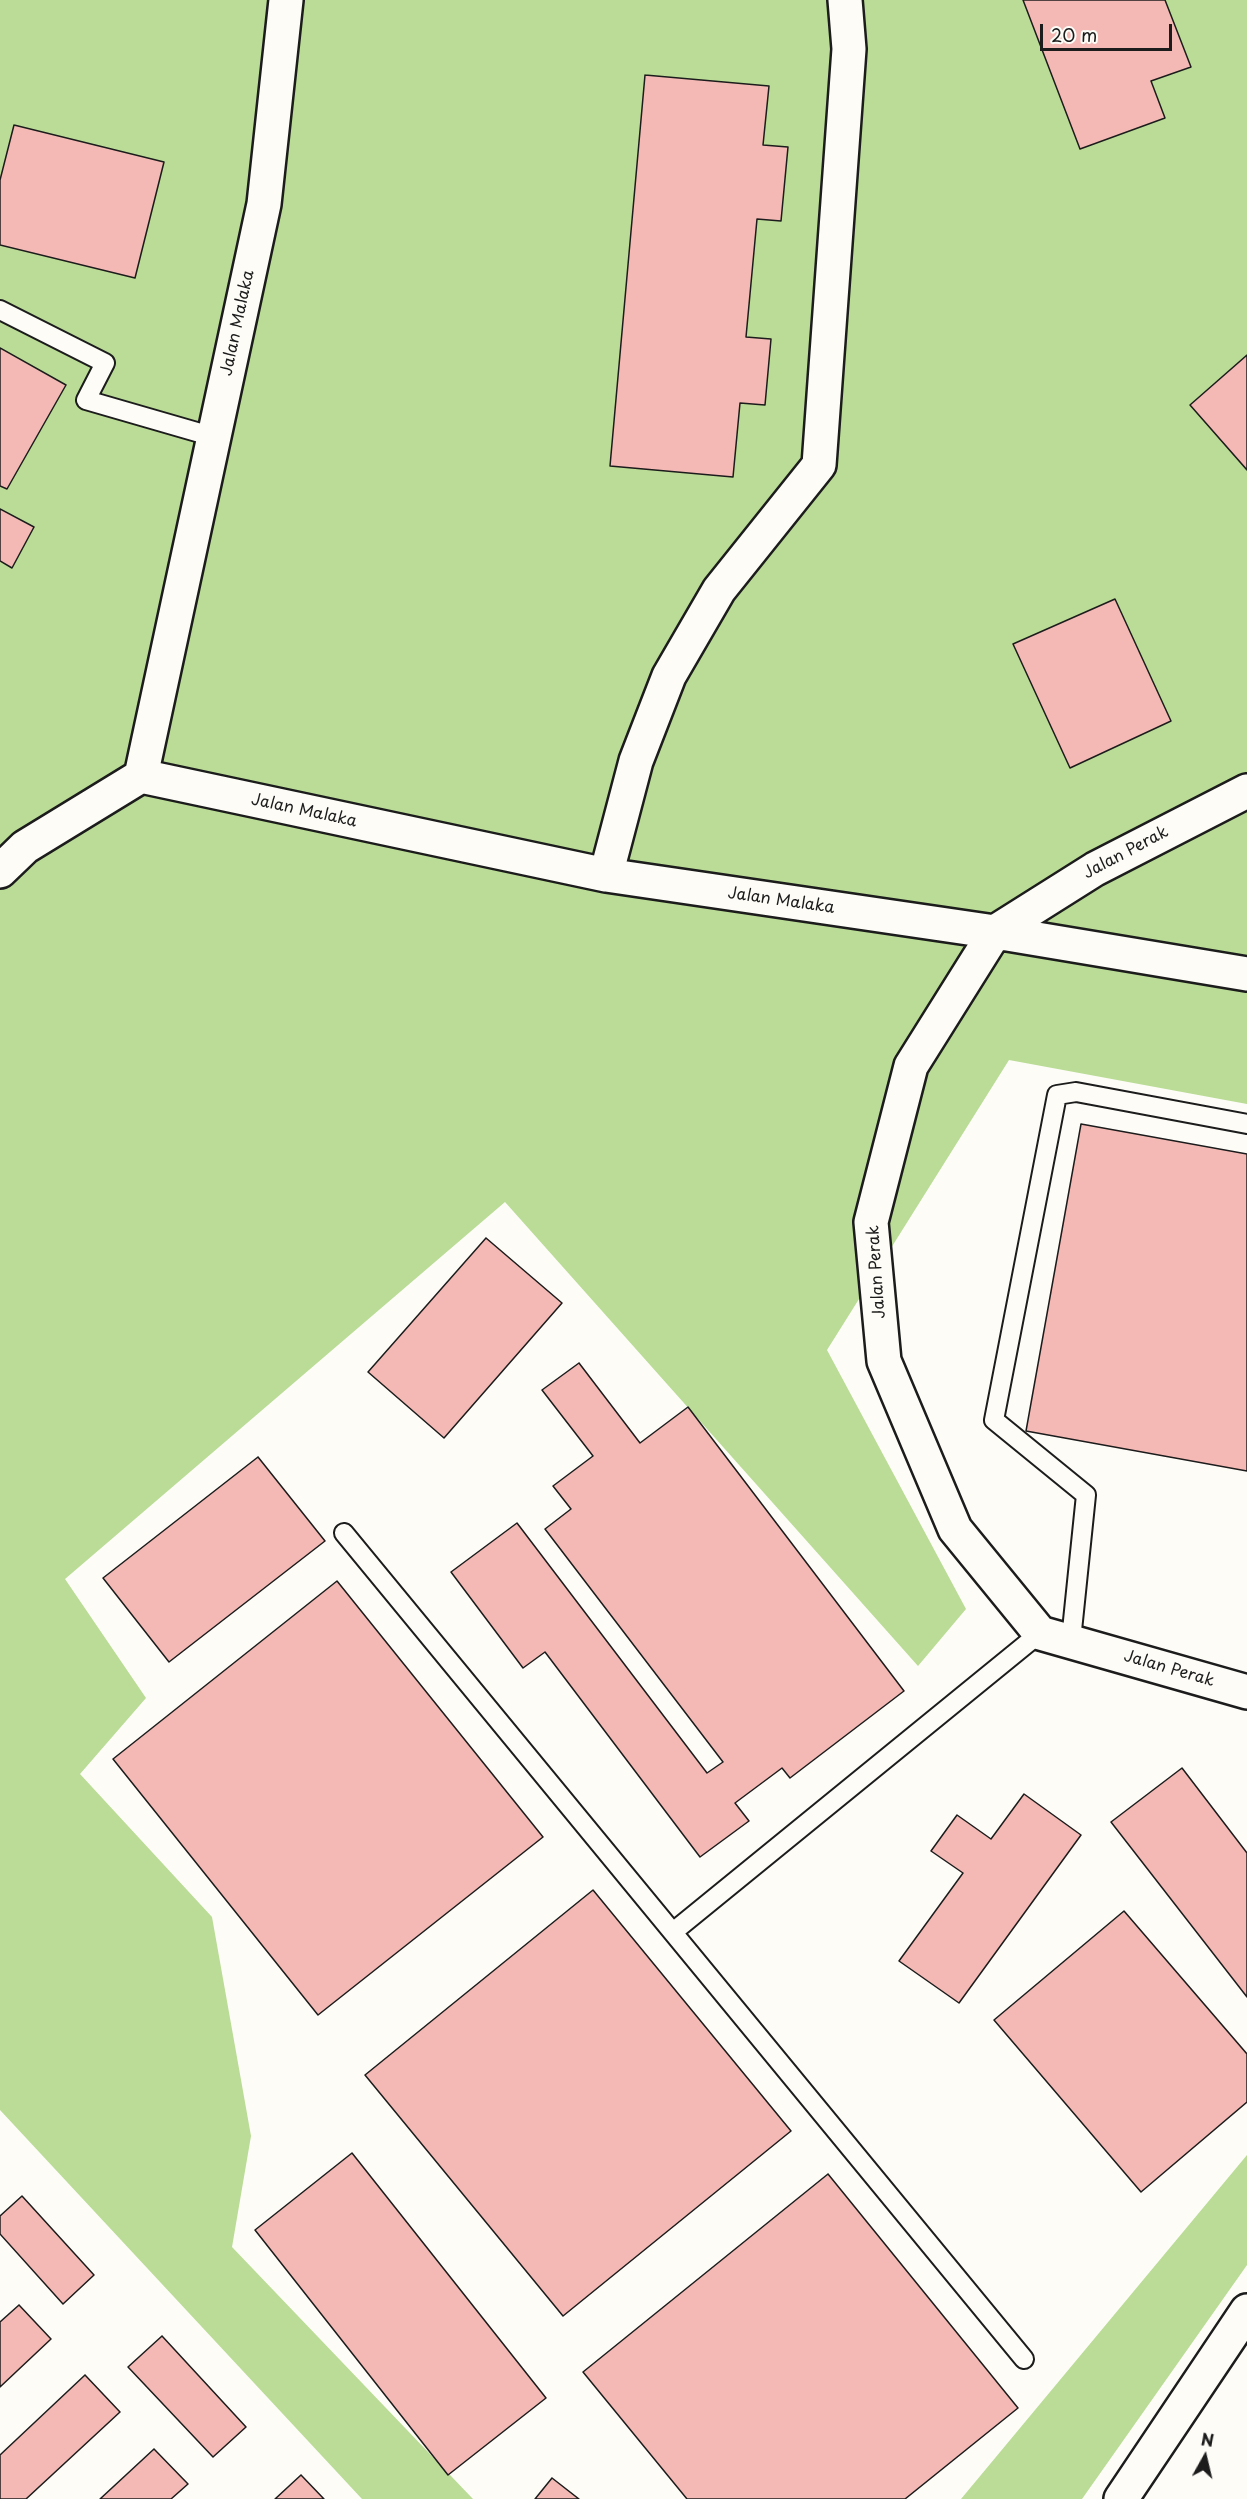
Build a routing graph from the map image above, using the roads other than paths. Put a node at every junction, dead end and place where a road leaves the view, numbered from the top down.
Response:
1 (286, 0) edge
2 (845, 0) edge
3 (0, 310) edge
4 (214, 437) junction
5 (141, 776) junction
6 (1239, 799) edge
7 (0, 871) edge
8 (606, 875) junction
9 (995, 932) junction
10 (1247, 974) edge
11 (1247, 1124) edge
12 (344, 1533) dead end
13 (1055, 1636) junction
14 (1247, 1692) edge
15 (673, 1932) junction
16 (1247, 2311) edge
17 (1024, 2360) dead end
18 (1121, 2499) edge

1 - 4 street, Jalan Malaka
2 - 8 street
3 - 4 lane
4 - 5 street, Jalan Malaka
5 - 7 street
5 - 8 street, Jalan Malaka
6 - 9 street, Jalan Perak
8 - 9 street, Jalan Malaka
9 - 10 street, Jalan Malaka
9 - 13 street, Jalan Perak
11 - 13 lane
12 - 15 lane
13 - 14 street, Jalan Perak
13 - 15 lane
15 - 17 lane
16 - 18 street

